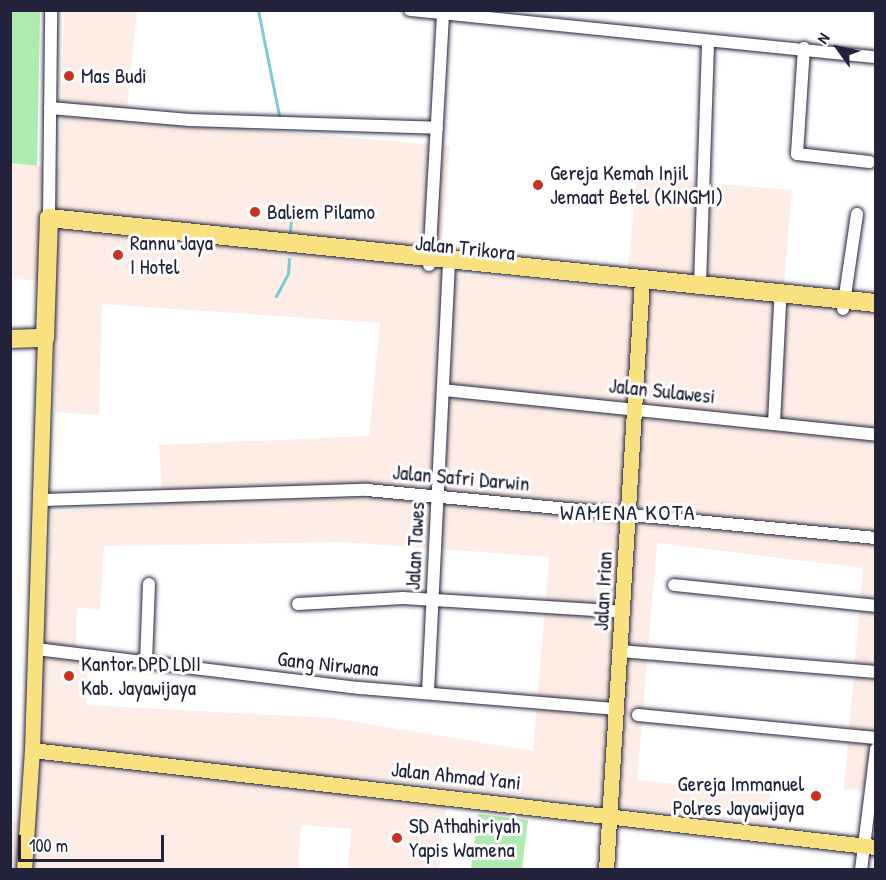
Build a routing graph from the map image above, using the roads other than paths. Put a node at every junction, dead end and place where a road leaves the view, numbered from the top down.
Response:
1 (51, 10) edge
2 (410, 10) edge
3 (443, 14) junction
4 (708, 41) junction
5 (804, 48) junction
6 (876, 57) edge
7 (50, 108) junction
8 (437, 128) junction
9 (870, 162) dead end
10 (857, 214) dead end
11 (49, 223) junction
12 (430, 261) junction
13 (449, 263) junction
14 (642, 284) junction
15 (700, 285) junction
16 (780, 303) junction
17 (876, 303) edge
18 (843, 304) junction
19 (876, 312) edge
20 (45, 338) junction
21 (10, 339) edge
22 (444, 390) junction
23 (635, 408) junction
24 (774, 423) junction
25 (876, 435) edge
26 (437, 494) junction
27 (42, 500) junction
28 (629, 512) junction
29 (876, 538) edge
30 (149, 584) dead end
31 (674, 585) dead end
32 (432, 600) junction
33 (298, 604) dead end
34 (876, 606) edge
35 (623, 612) junction
36 (36, 649) junction
37 (620, 651) junction
38 (146, 662) junction
39 (876, 672) edge
40 (428, 692) junction
41 (617, 709) junction
42 (638, 715) dead end
43 (876, 738) edge
44 (876, 749) edge
45 (32, 750) junction
46 (611, 814) junction
47 (869, 847) edge
48 (24, 870) edge
49 (606, 870) edge
50 (861, 870) edge

1 - 7 street
2 - 3 street
3 - 4 street
3 - 8 street
4 - 5 street
4 - 15 street
5 - 6 street
5 - 9 street
7 - 8 street
7 - 11 street
8 - 12 street
10 - 18 street
11 - 12 highway, Jalan Trikora
11 - 20 highway
12 - 13 highway, Jalan Trikora
13 - 14 highway, Jalan Trikora
13 - 22 street, Jalan Tawes
14 - 15 highway, Jalan Trikora
14 - 16 highway, Jalan Trikora
14 - 23 main road, Jalan Irian
15 - 18 highway, Jalan Trikora
16 - 18 highway, Jalan Trikora
16 - 24 street
17 - 18 highway, Jalan Trikora
18 - 19 highway, Jalan Trikora
20 - 21 highway
20 - 27 main road
22 - 23 street, Jalan Sulawesi
22 - 26 street, Jalan Tawes
23 - 24 street, Jalan Sulawesi
23 - 28 main road, Jalan Irian
24 - 25 street, Jalan Sulawesi
26 - 27 street, Jalan Safri Darwin
26 - 28 street, Jalan Safri Darwin
26 - 32 street, Jalan Tawes
27 - 36 main road
28 - 29 street, Jalan Safri Darwin
28 - 35 main road, Jalan Irian
30 - 38 street
31 - 34 street
32 - 33 street
32 - 35 street
32 - 40 street, Jalan Tawes
35 - 37 main road, Jalan Irian
36 - 38 street, Gang Nirwana
36 - 45 main road
37 - 39 street
37 - 41 main road, Jalan Irian
38 - 40 street, Gang Nirwana
40 - 41 street, Gang Nirwana
41 - 46 main road, Jalan Irian
42 - 43 street
44 - 47 street
45 - 46 main road, Jalan Ahmad Yani
45 - 48 main road
46 - 47 main road, Jalan Ahmad Yani
46 - 49 main road, Jalan Irian
47 - 50 street

